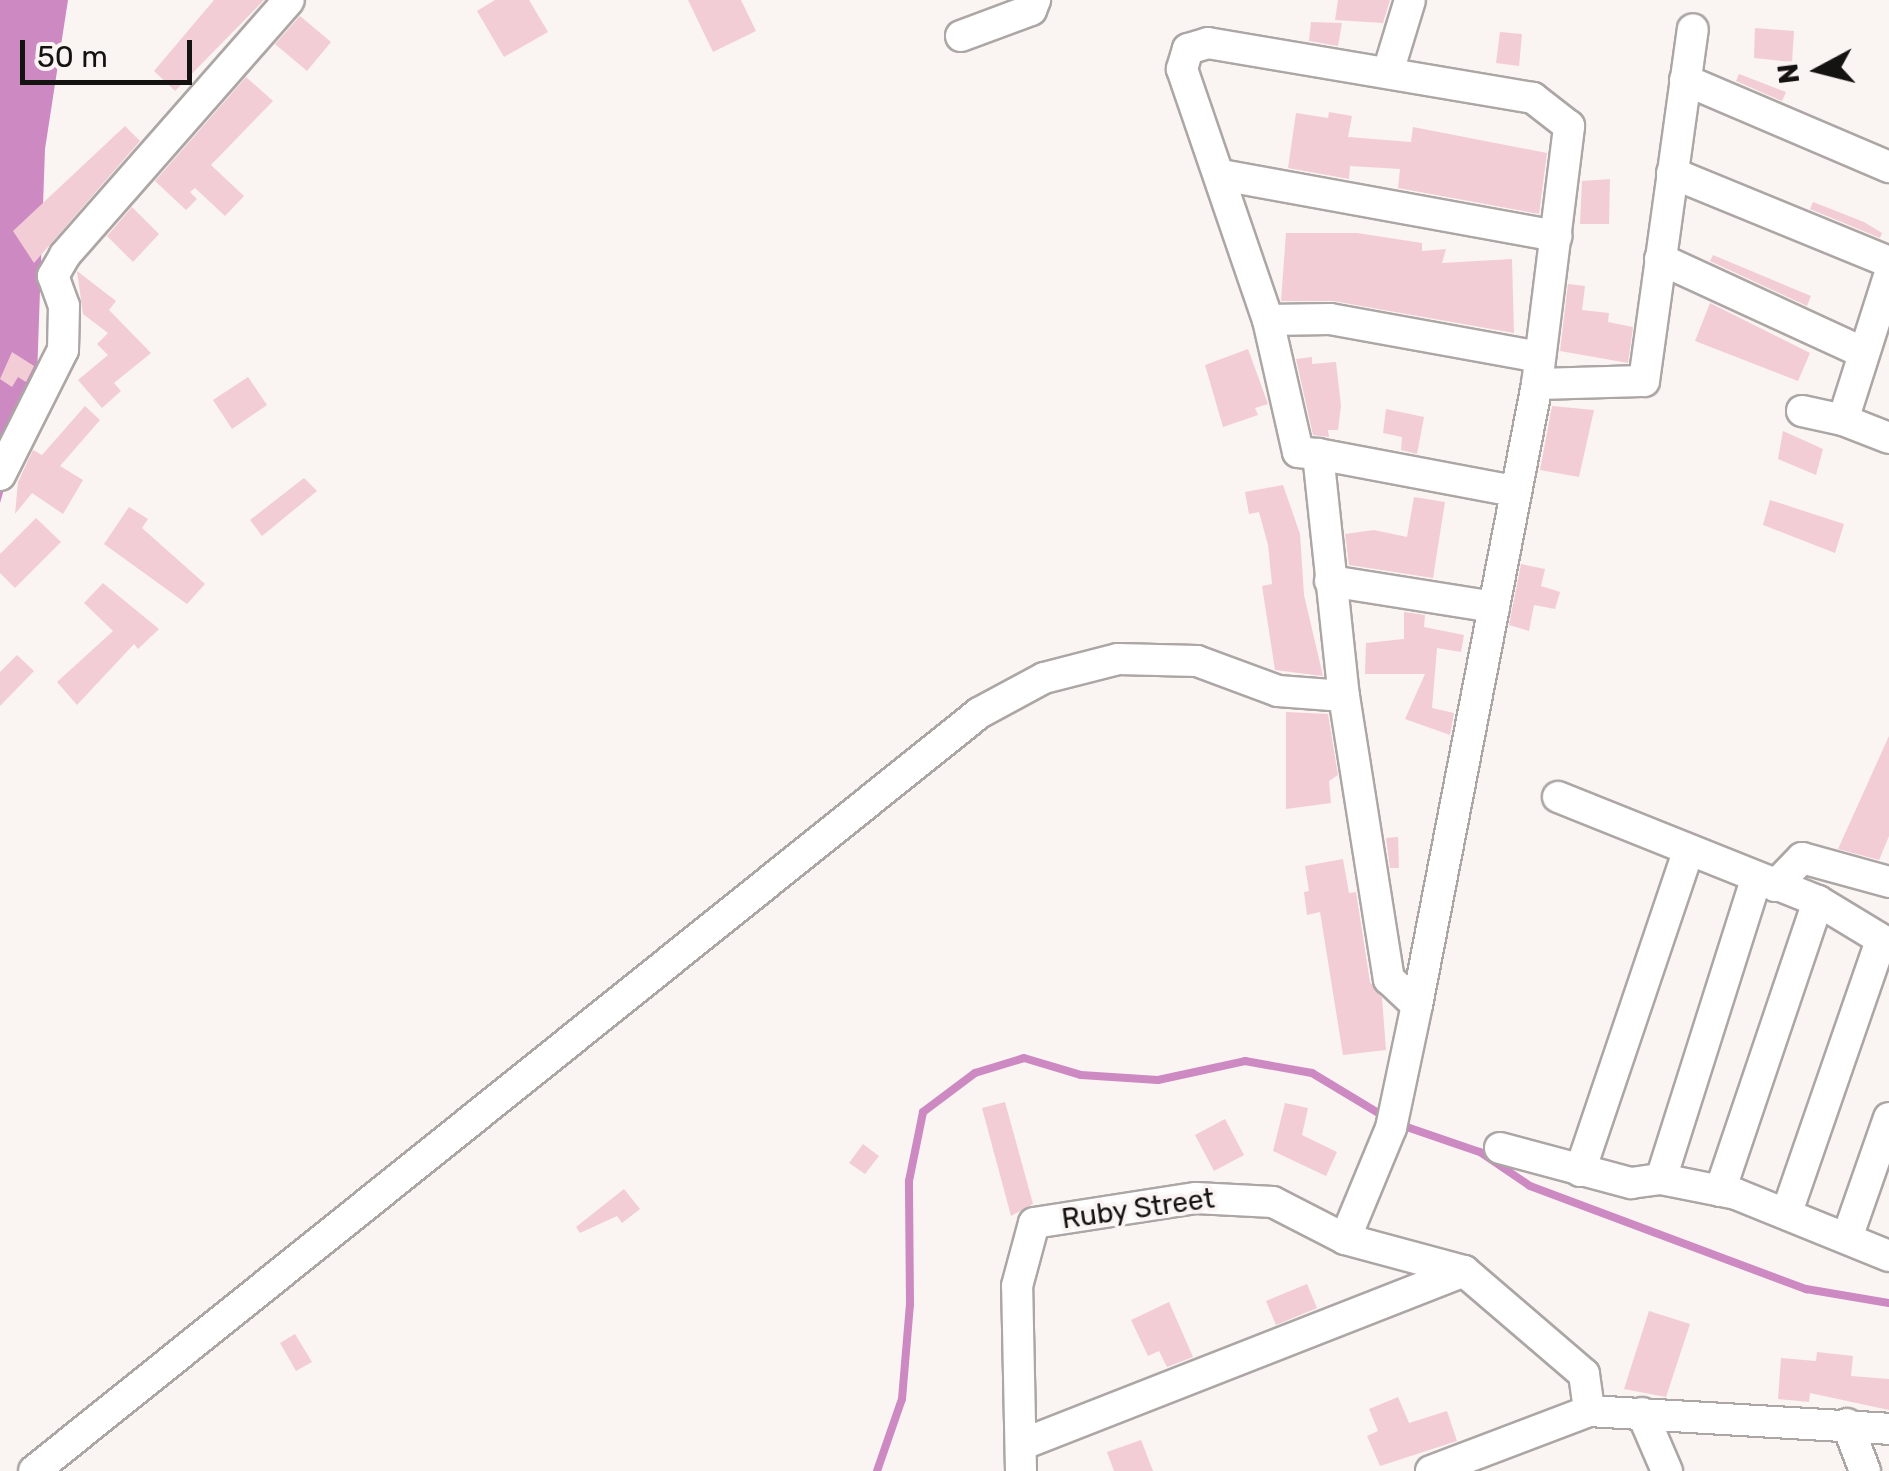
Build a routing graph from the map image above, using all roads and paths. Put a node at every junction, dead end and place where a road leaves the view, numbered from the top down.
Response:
1 (289, 0) edge
2 (1036, 0) edge
3 (1410, 0) edge
4 (1693, 28) dead end
5 (961, 36) dead end
6 (1388, 72) junction
7 (1686, 80) junction
8 (1889, 167) edge
9 (1672, 173) junction
10 (1221, 176) junction
11 (1556, 236) junction
12 (1660, 259) junction
13 (1889, 262) edge
14 (1889, 276) edge
15 (1268, 320) junction
16 (1862, 352) junction
17 (1538, 371) junction
18 (1802, 411) dead end
19 (1844, 420) junction
20 (1889, 438) edge
21 (1318, 454) junction
22 (0, 475) edge
23 (1514, 491) junction
24 (1330, 581) junction
25 (1494, 607) junction
26 (1344, 696) junction
27 (1558, 797) dead end
28 (1688, 852) junction
29 (1766, 882) junction
30 (1889, 882) edge
31 (1818, 901) junction
32 (1885, 942) edge
33 (1417, 1005) junction
34 (1888, 1122) edge
35 (1500, 1148) dead end
36 (1580, 1171) junction
37 (1660, 1179) junction
38 (1720, 1191) junction
39 (1788, 1212) junction
40 (1848, 1235) junction
41 (1345, 1239) junction
42 (1889, 1256) edge
43 (1464, 1271) junction
44 (1589, 1410) junction
45 (1642, 1413) junction
46 (1847, 1424) junction
47 (1889, 1429) edge
48 (1022, 1458) edge
49 (1451, 1468) edge
50 (34, 1471) edge
51 (1667, 1471) edge
52 (1865, 1471) edge

1 - 22 street
2 - 5 street
3 - 6 street
4 - 7 street
6 - 10 street
6 - 11 street
7 - 8 street
7 - 9 street
9 - 12 street
9 - 13 street
10 - 11 street
10 - 15 street
11 - 17 street
12 - 16 street
12 - 17 street
14 - 16 street
15 - 17 street
15 - 21 street
16 - 19 street
17 - 23 street
18 - 19 street
19 - 20 street
21 - 23 street
21 - 24 street
23 - 25 street
24 - 25 street
24 - 26 street
25 - 33 street
26 - 33 street
26 - 50 street
27 - 28 street
28 - 29 street
28 - 36 street
29 - 30 street
29 - 31 street
29 - 37 street
31 - 32 street
31 - 38 street
32 - 39 street
33 - 41 street
34 - 40 street
35 - 36 street
36 - 37 street
37 - 38 street
38 - 39 street
39 - 40 street
40 - 42 street
41 - 43 street, Ruby Street
41 - 48 street, Ruby Street
43 - 44 street, Ruby Street
43 - 48 street
44 - 45 street
44 - 49 street
45 - 46 street
45 - 51 street
46 - 47 street
46 - 52 street

